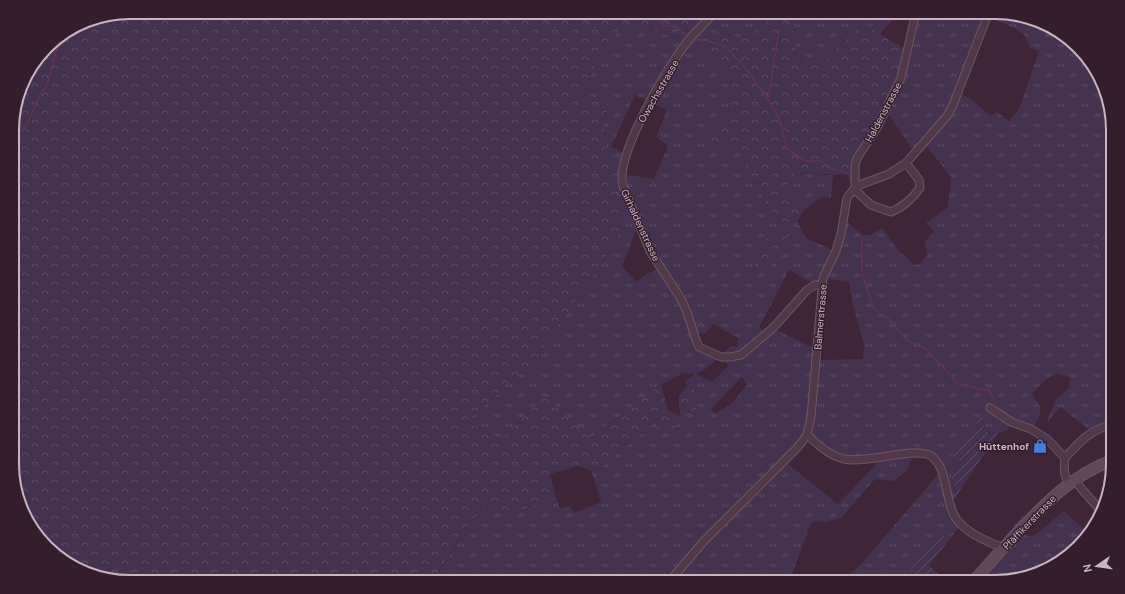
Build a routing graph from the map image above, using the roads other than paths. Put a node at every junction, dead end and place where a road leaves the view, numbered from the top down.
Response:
1 (709, 19) edge
2 (914, 19) edge
3 (986, 19) edge
4 (906, 163) junction
5 (621, 180) joint
6 (856, 188) junction
7 (823, 285) junction
8 (990, 408) dead end
9 (1106, 426) edge
10 (806, 435) junction
11 (1065, 458) junction
12 (1106, 463) edge
13 (1072, 481) junction
14 (1097, 507) edge
15 (1004, 548) junction
16 (675, 575) edge
17 (979, 575) edge

1 - 5 street, Owachsstrasse
2 - 6 street, Haldenstrasse
3 - 4 street
4 - 6 street
4 - 6 street
5 - 7 street, Girhaldenstrasse
6 - 7 street, Balmerstrasse
7 - 10 street, Balmerstrasse
8 - 11 street
9 - 11 street
10 - 15 street
10 - 16 street, Balmerstrasse
11 - 13 street
12 - 13 main road, Pfäffikerstrasse
13 - 14 street
13 - 15 main road, Pfäffikerstrasse
15 - 17 main road, Pfäffikerstrasse

